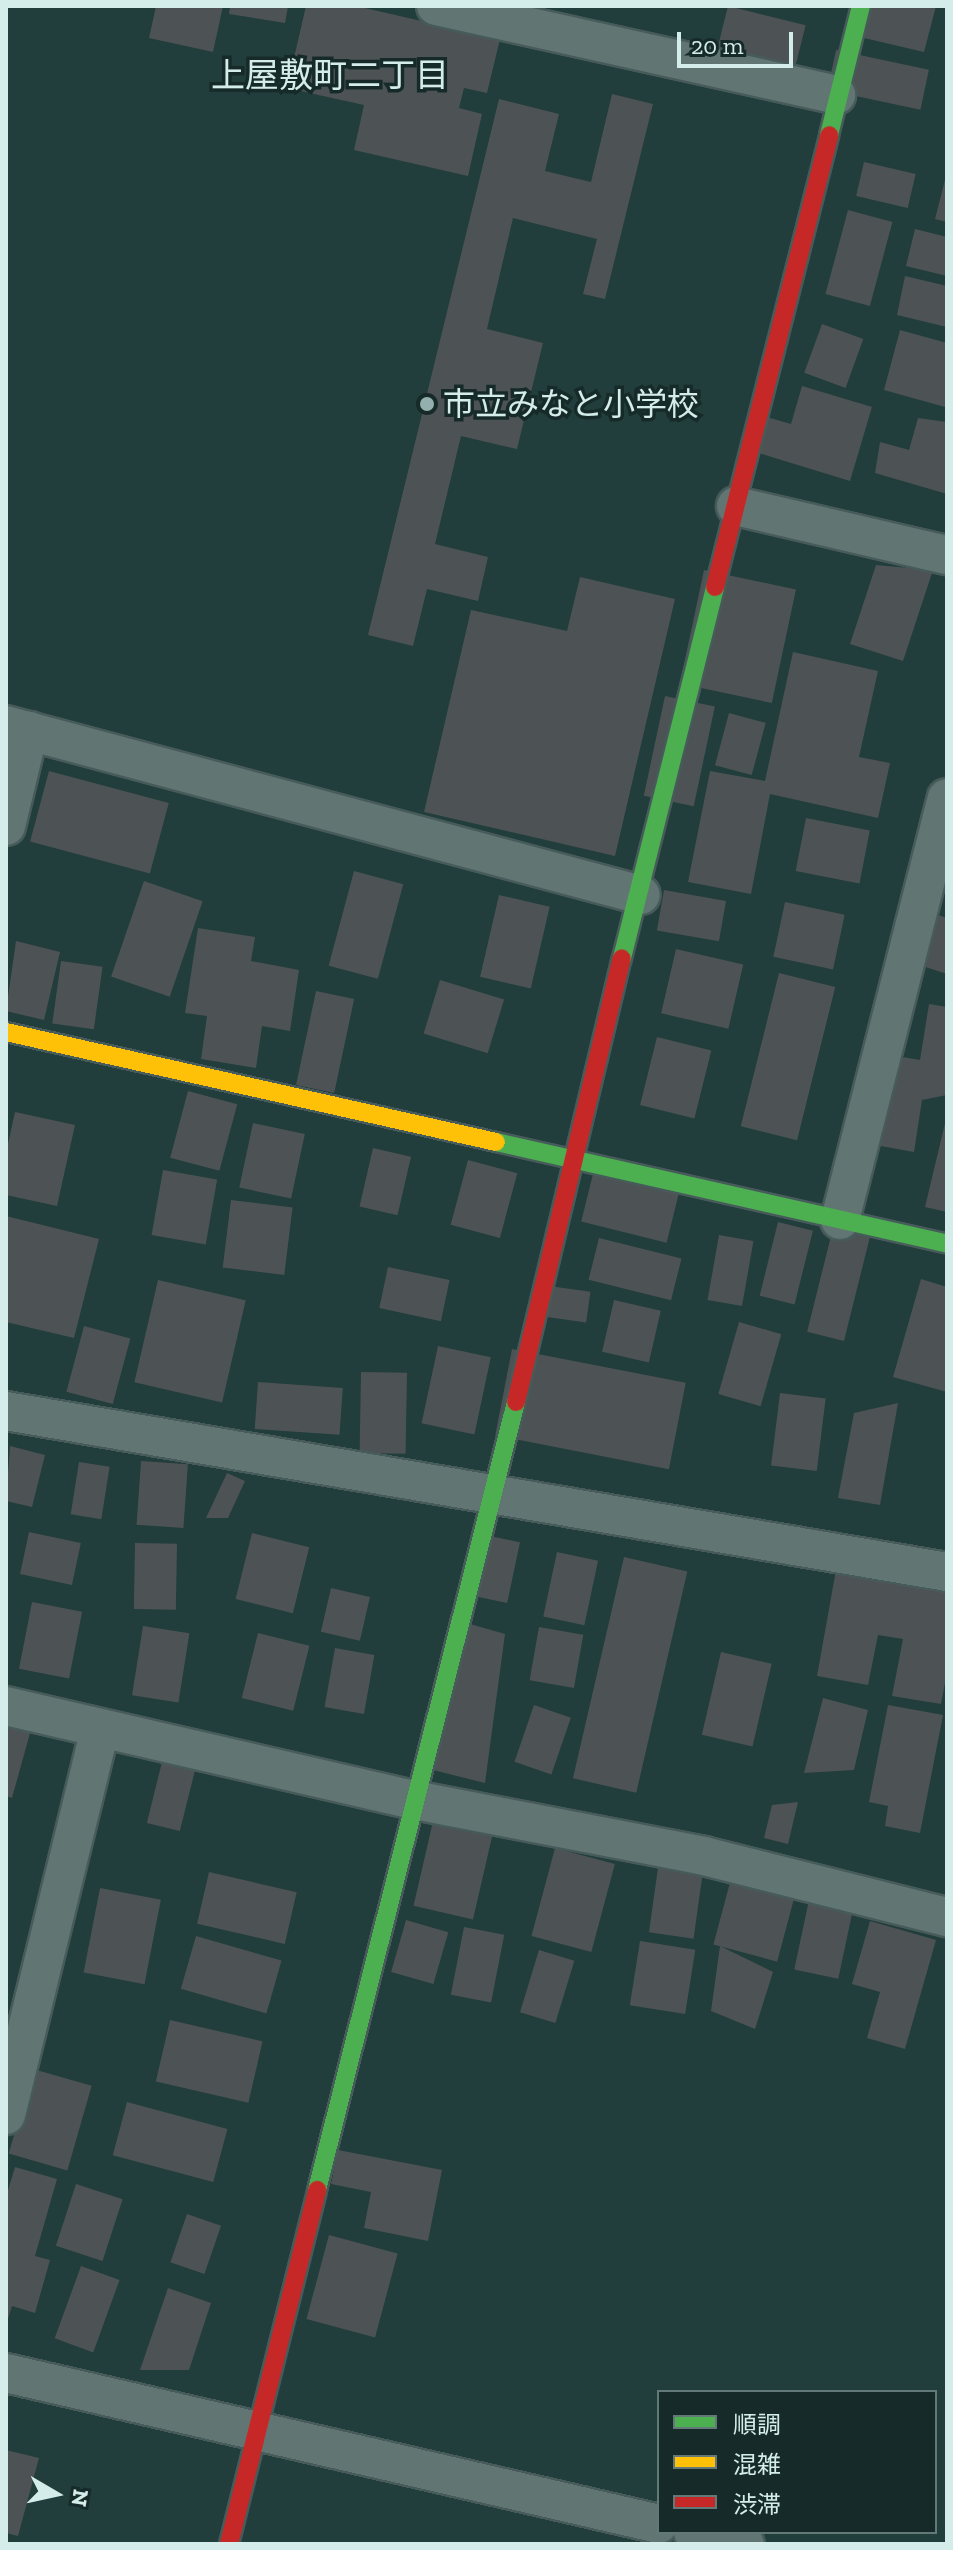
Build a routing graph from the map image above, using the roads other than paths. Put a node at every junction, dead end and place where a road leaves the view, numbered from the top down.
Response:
1 (436, 6) edge
2 (861, 6) edge
3 (836, 95) junction
4 (736, 506) junction
5 (947, 555) edge
6 (18, 728) edge
7 (947, 798) edge
8 (6, 826) edge
9 (641, 895) junction
10 (6, 1032) edge
11 (572, 1157) junction
12 (840, 1220) junction
13 (947, 1244) edge
14 (6, 1411) edge
15 (495, 1495) junction
16 (947, 1572) edge
17 (6, 1706) edge
18 (100, 1728) junction
19 (414, 1800) junction
20 (947, 1917) edge
21 (6, 2115) edge
22 (6, 2373) edge
23 (257, 2431) junction
24 (657, 2524) edge
25 (702, 2534) edge
26 (229, 2544) edge
27 (745, 2544) edge

1 - 3 street
2 - 3 street
3 - 4 street
4 - 5 street
4 - 9 street
6 - 8 street
6 - 9 street
7 - 12 street
9 - 11 street
10 - 11 street
11 - 12 street
11 - 15 street
12 - 13 street
14 - 15 street
15 - 16 street
15 - 19 street
17 - 18 street
18 - 19 street
18 - 21 street
19 - 20 street
19 - 23 street
22 - 23 street
23 - 24 street
23 - 26 street
25 - 27 street

